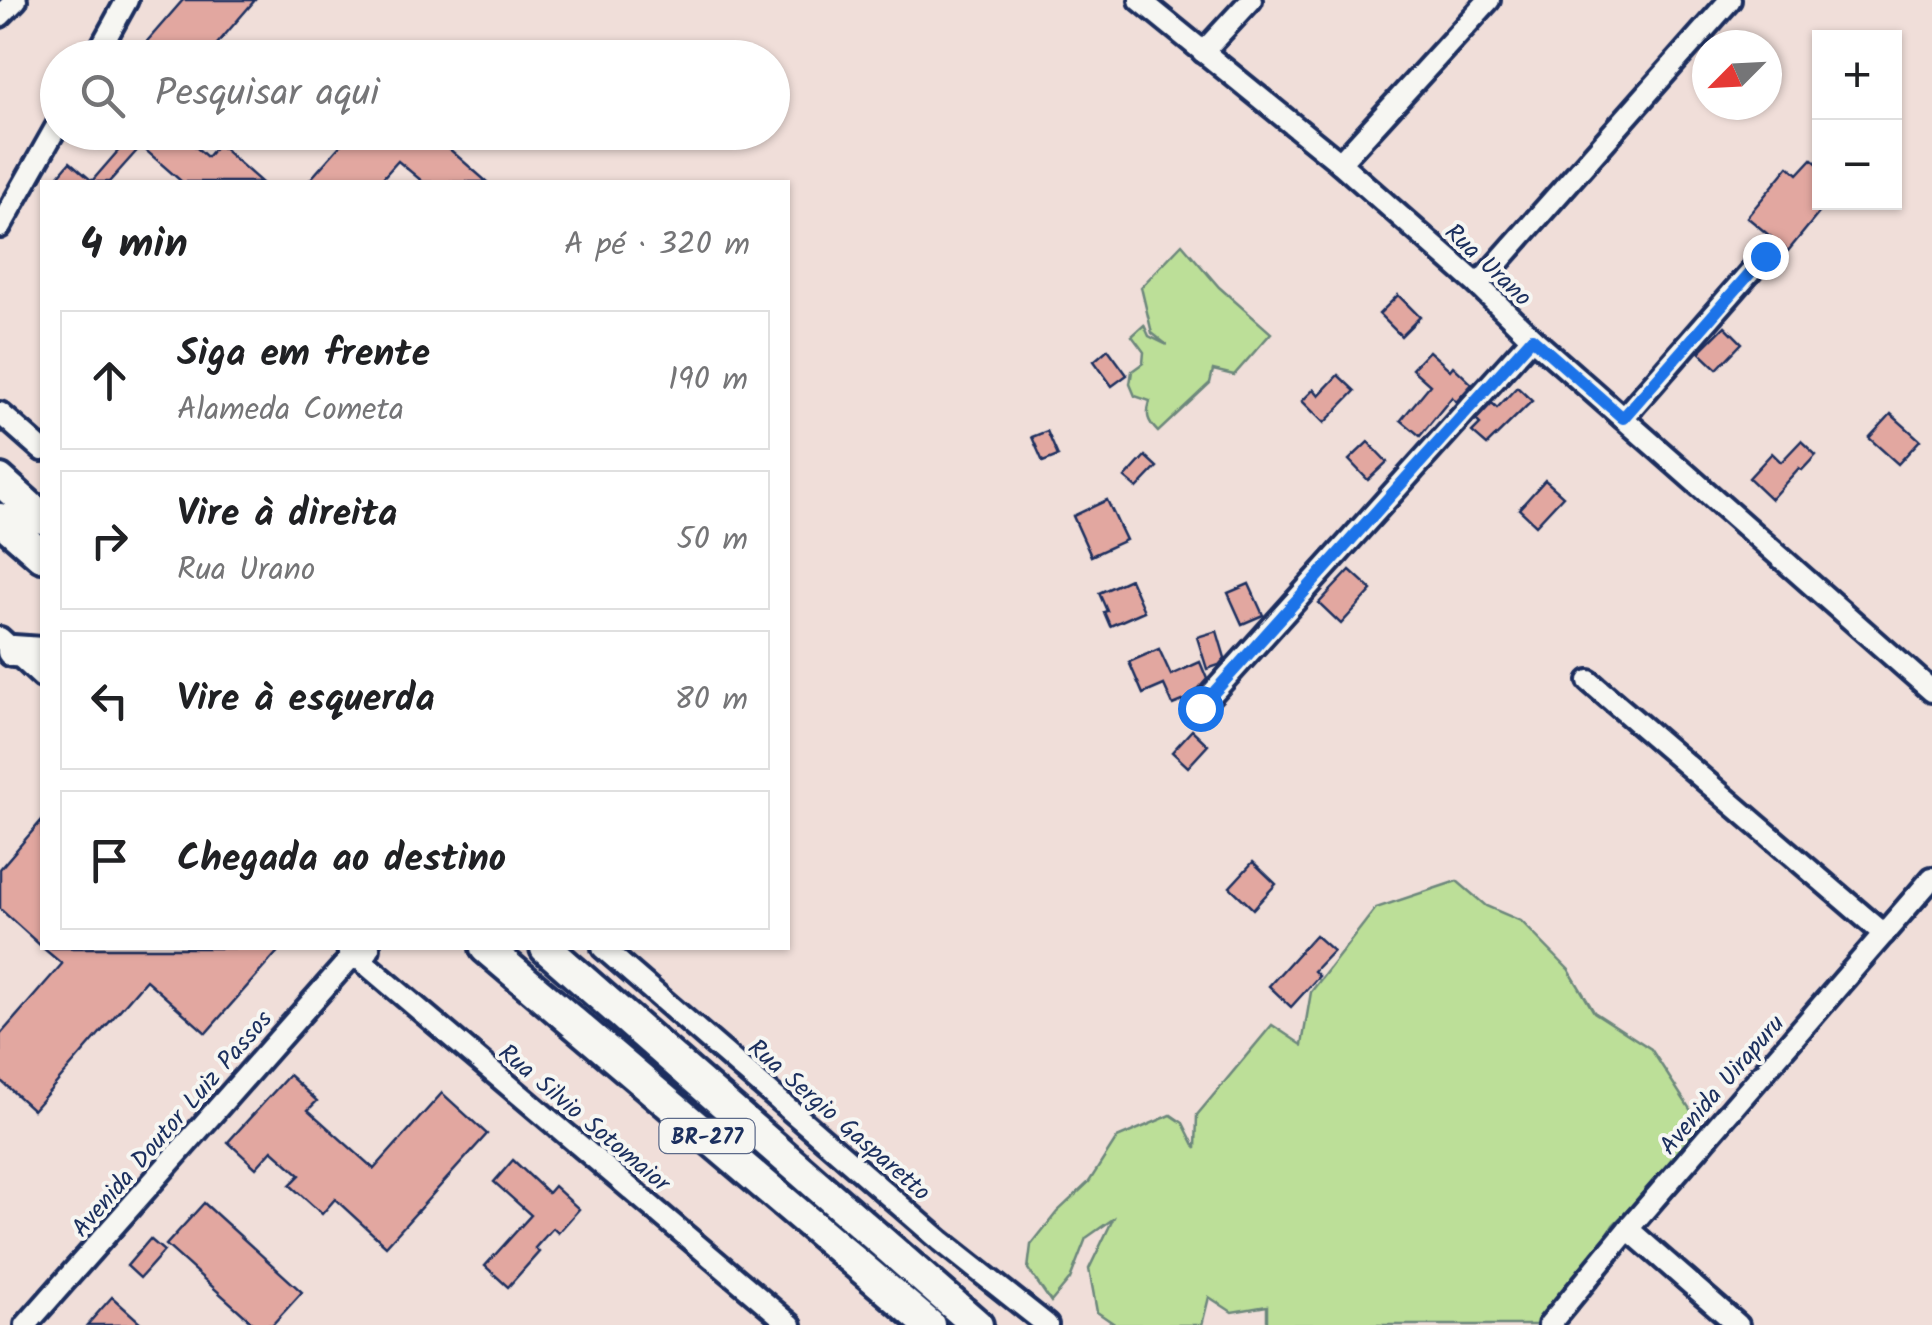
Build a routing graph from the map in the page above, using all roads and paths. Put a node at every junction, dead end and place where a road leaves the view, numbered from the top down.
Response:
1 (16, 0) edge
2 (127, 0) edge
3 (1140, 0) edge
4 (1252, 0) edge
5 (1488, 0) edge
6 (1730, 0) edge
7 (0, 16) edge
8 (105, 40) edge
9 (1203, 52) junction
10 (43, 150) edge
11 (1340, 162) junction
12 (0, 227) edge
13 (1765, 256) dead end
14 (1478, 285) junction
15 (1532, 338) junction
16 (0, 413) edge
17 (1623, 418) junction
18 (40, 448) edge
19 (0, 480) edge
20 (40, 516) edge
21 (0, 519) edge
22 (40, 554) edge
23 (18, 647) edge
24 (40, 674) edge
25 (1589, 681) dead end
26 (1932, 692) edge
27 (1200, 708) dead end
28 (1932, 878) edge
29 (1884, 934) junction
30 (355, 950) edge
31 (488, 950) edge
32 (548, 950) edge
33 (605, 950) edge
34 (1628, 1229) junction
35 (1555, 1323) edge
36 (26, 1325) edge
37 (791, 1325) edge
38 (929, 1325) edge
39 (977, 1325) edge
40 (1047, 1325) edge
41 (1738, 1325) edge

1 - 7 street
2 - 8 street
3 - 9 street, Rua Urano
4 - 9 street
5 - 11 street
6 - 14 street
9 - 11 street, Rua Urano
10 - 12 street
11 - 14 street, Rua Urano
13 - 17 street
14 - 15 street, Rua Urano
15 - 17 street, Rua Urano
15 - 27 street
16 - 18 street
17 - 26 street, Rua Urano
19 - 20 highway
21 - 22 highway
23 - 24 street
25 - 29 street
28 - 29 street, Avenida Uirapuru
29 - 34 street, Avenida Uirapuru
30 - 36 street, Avenida Doutor Luiz Passos
30 - 37 street, Rua Silvio Sotomaior
31 - 38 highway, BR-277
32 - 39 highway, BR-277
33 - 40 street, Rua Sergio Gasparetto
34 - 35 street, Avenida Uirapuru
34 - 41 street

